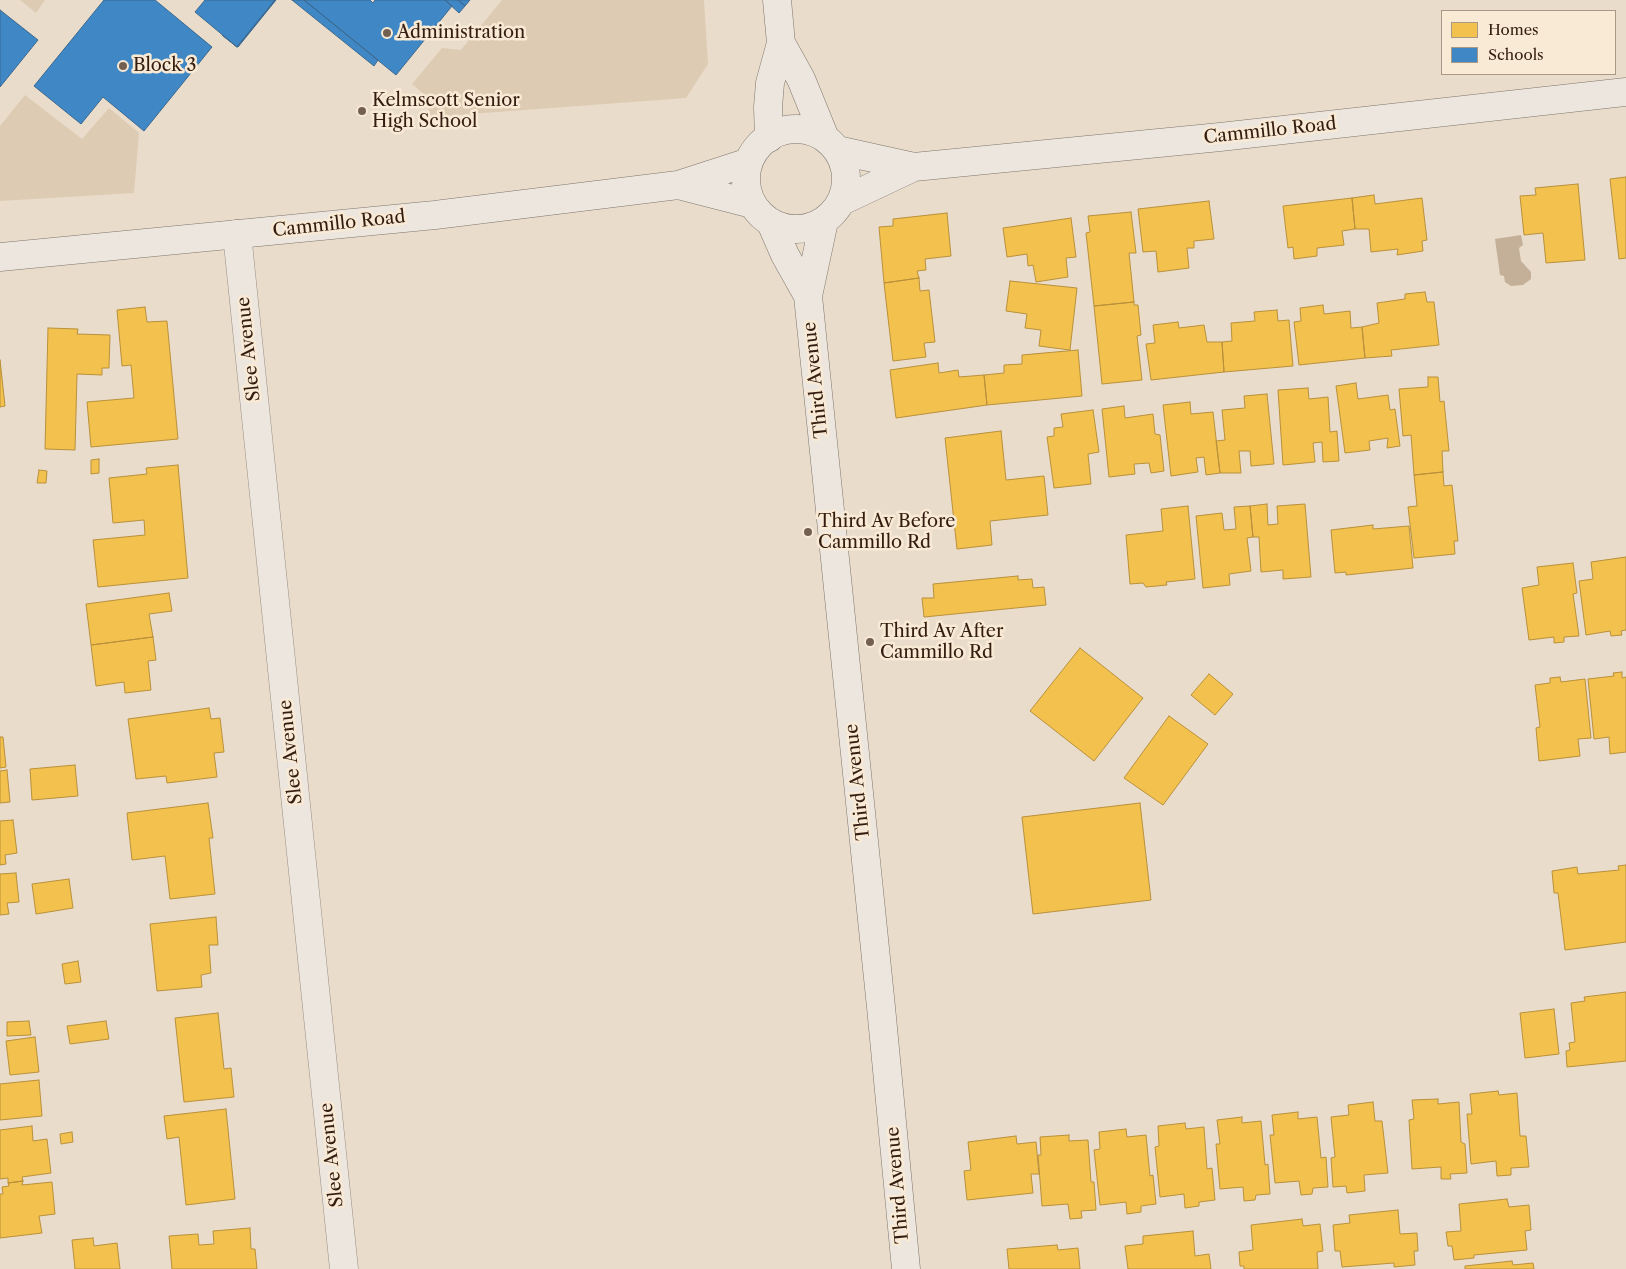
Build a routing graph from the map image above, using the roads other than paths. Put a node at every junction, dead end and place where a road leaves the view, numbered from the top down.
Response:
1 (777, 0) edge
2 (781, 43) junction
3 (1626, 92) edge
4 (769, 138) junction
5 (831, 144) junction
6 (749, 162) junction
7 (914, 167) junction
8 (678, 186) junction
9 (842, 201) junction
10 (752, 204) junction
11 (824, 222) junction
12 (771, 223) junction
13 (237, 234) junction
14 (0, 257) edge
15 (808, 296) junction
16 (344, 1269) edge
17 (906, 1269) edge

1 - 2 main road
2 - 4 main road
2 - 5 main road
3 - 7 main road, Cammillo Road
4 - 5 main road
4 - 6 main road
5 - 7 main road, Cammillo Road
5 - 9 main road
6 - 8 main road, Cammillo Road
6 - 10 main road
7 - 9 main road, Cammillo Road
8 - 10 main road, Cammillo Road
8 - 13 main road, Cammillo Road
9 - 11 main road
10 - 12 main road
11 - 12 main road
11 - 15 main road, Third Avenue
12 - 15 main road, Third Avenue
13 - 14 main road, Cammillo Road
13 - 16 main road, Slee Avenue
15 - 17 main road, Third Avenue

